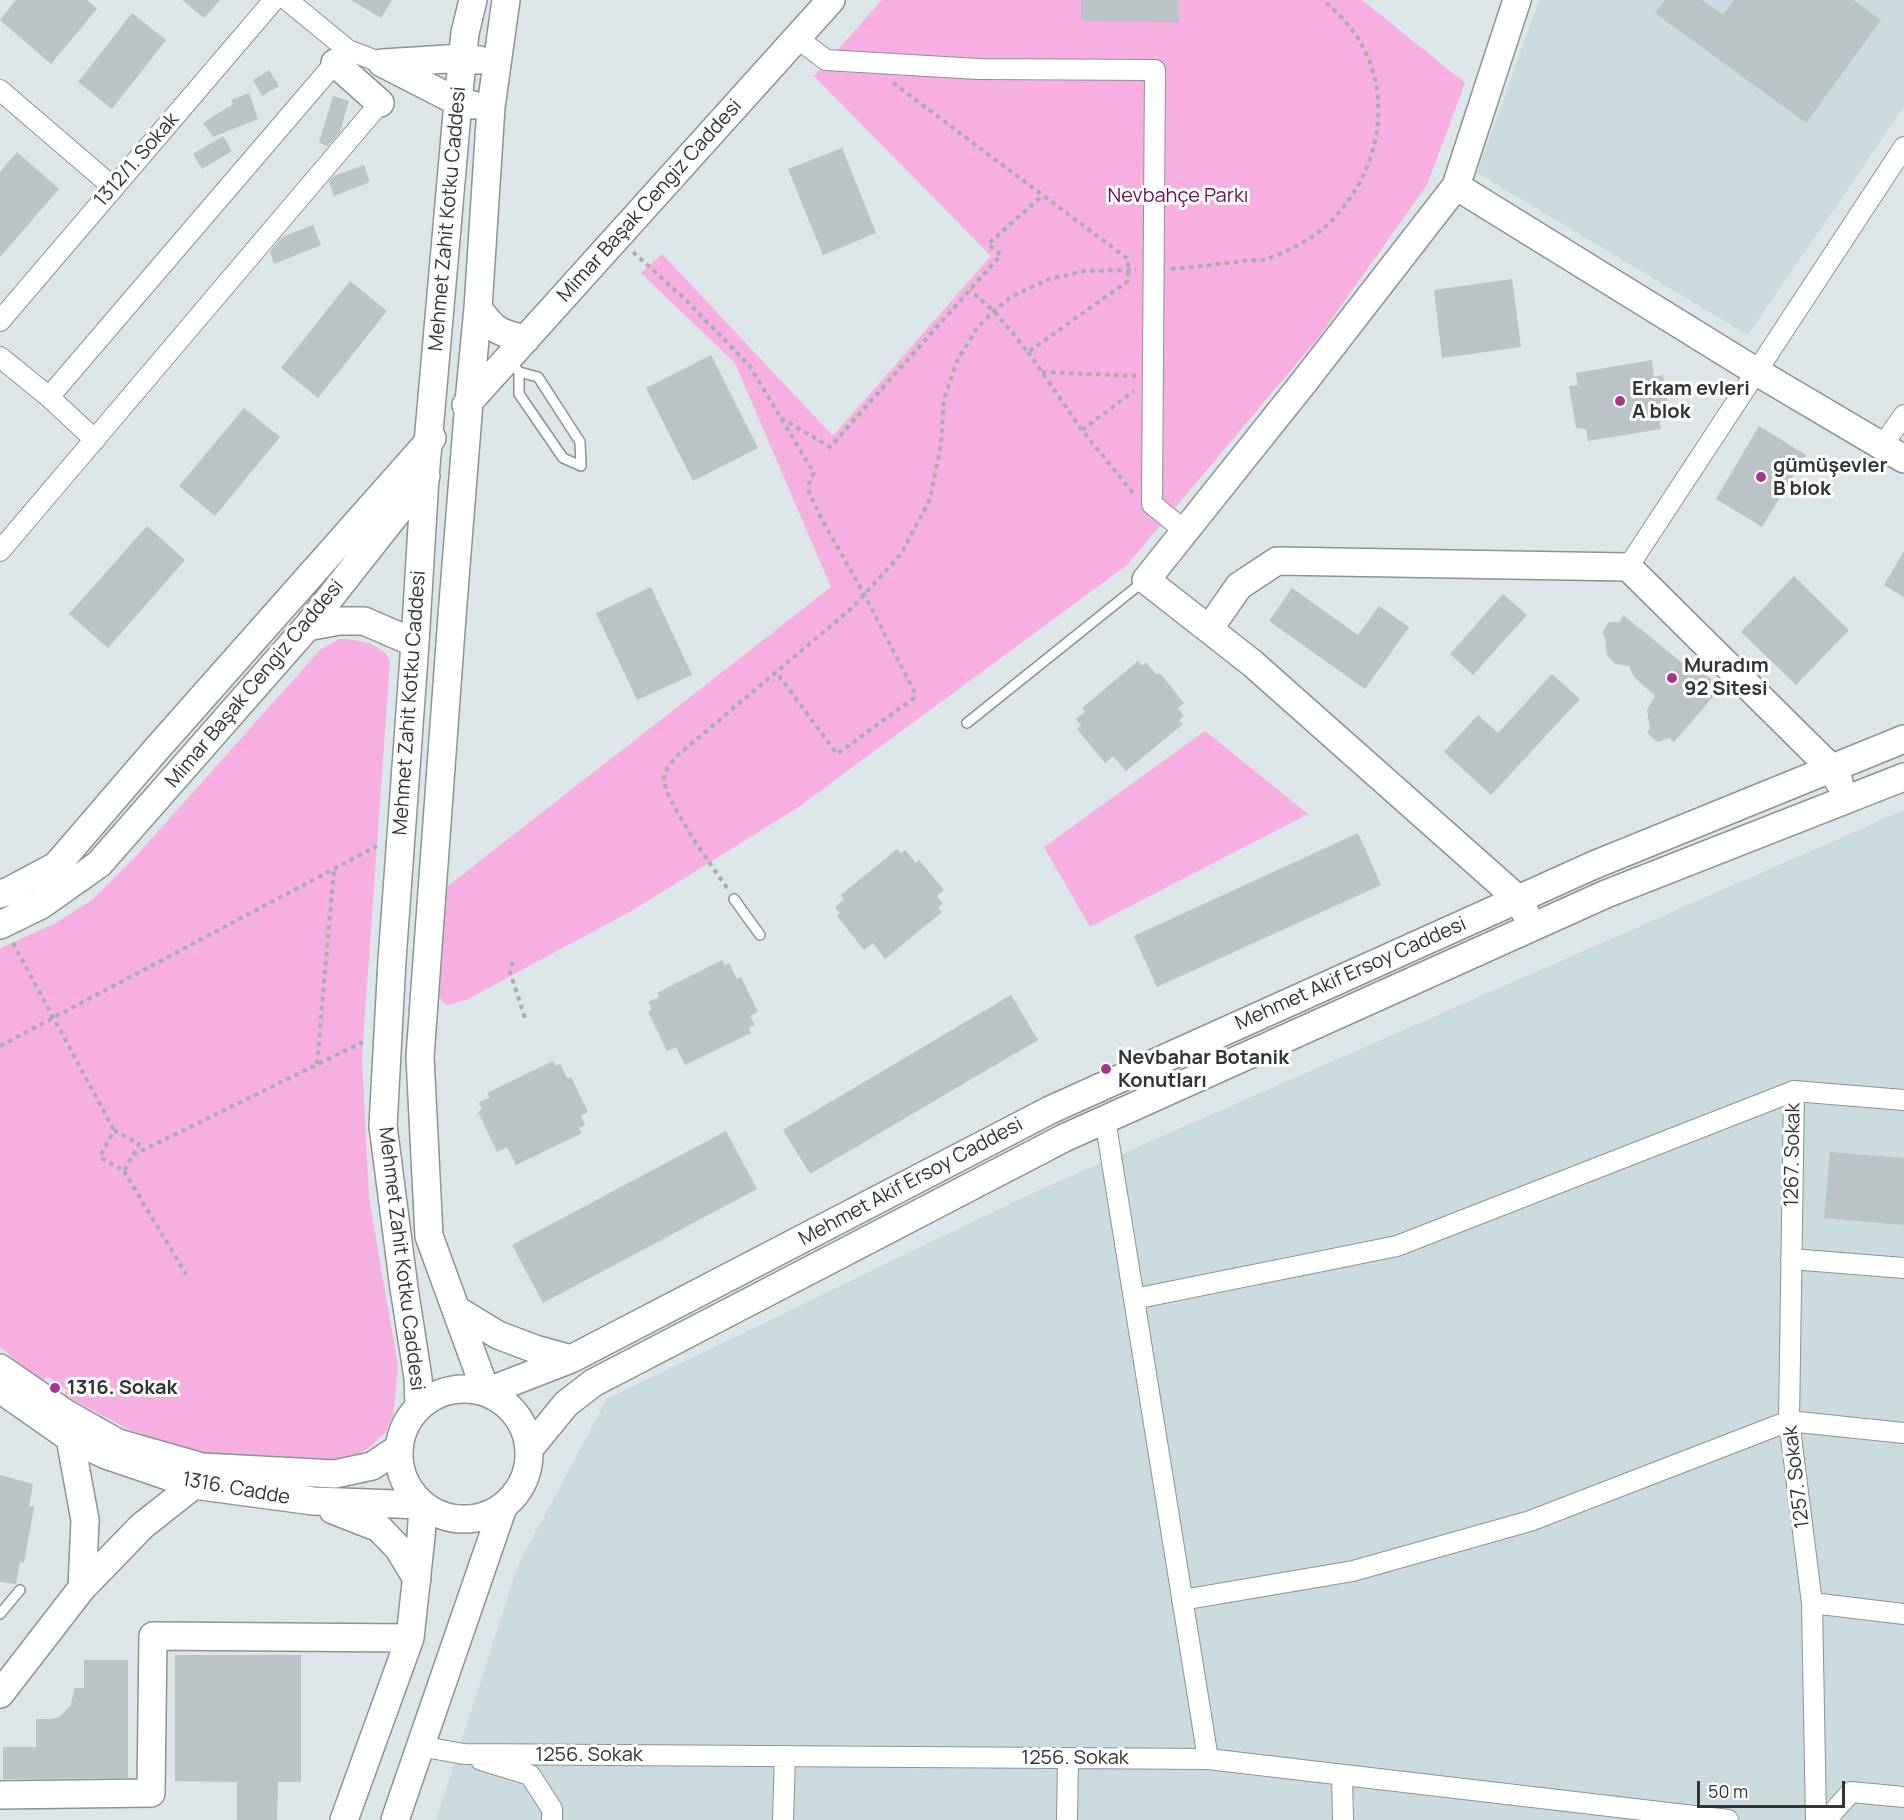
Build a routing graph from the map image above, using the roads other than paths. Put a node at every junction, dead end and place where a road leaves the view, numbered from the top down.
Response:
1 (274, 0) edge
2 (287, 0) edge
3 (473, 0) edge
4 (506, 0) edge
5 (831, 0) edge
6 (1517, 0) edge
7 (796, 38) junction
8 (463, 58) junction
9 (498, 62) junction
10 (335, 63) joint
11 (382, 63) junction
12 (0, 90) edge
13 (458, 102) junction
14 (380, 103) joint
15 (491, 107) junction
16 (1904, 147) edge
17 (1456, 186) junction
18 (114, 188) junction
19 (478, 308) junction
20 (0, 321) edge
21 (525, 339) junction
22 (0, 357) edge
23 (513, 365) junction
24 (1757, 372) junction
25 (49, 397) junction
26 (469, 402) junction
27 (1904, 415) edge
28 (95, 440) junction
29 (428, 442) junction
30 (1893, 452) edge
31 (425, 477) junction
32 (1185, 531) junction
33 (0, 551) edge
34 (1628, 567) junction
35 (1146, 580) junction
36 (307, 627) junction
37 (1209, 629) junction
38 (415, 643) junction
39 (966, 723) dead end
40 (1904, 740) edge
41 (1832, 769) junction
42 (1904, 777) edge
43 (1848, 799) junction
44 (0, 894) edge
45 (734, 899) road end
46 (1518, 899) junction
47 (1, 925) edge
48 (1534, 927) junction
49 (760, 935) dead end
50 (1794, 1091) junction
51 (1904, 1100) edge
52 (1106, 1119) junction
53 (1791, 1258) junction
54 (1904, 1268) edge
55 (1134, 1299) junction
56 (457, 1310) junction
57 (571, 1359) junction
58 (0, 1368) edge
59 (0, 1389) edge
60 (486, 1392) junction
61 (419, 1407) junction
62 (1789, 1421) junction
63 (1904, 1433) edge
64 (70, 1438) junction
65 (399, 1448) junction
66 (530, 1448) junction
67 (194, 1485) junction
68 (313, 1502) junction
69 (423, 1505) junction
70 (502, 1507) junction
71 (417, 1580) junction
72 (82, 1588) junction
73 (20, 1590) dead end
74 (1182, 1600) junction
75 (1812, 1603) junction
76 (0, 1614) edge
77 (1904, 1614) edge
78 (410, 1638) junction
79 (0, 1694) edge
80 (419, 1746) junction
81 (464, 1754) junction
82 (785, 1756) junction
83 (1068, 1758) junction
84 (1208, 1759) junction
85 (1342, 1775) junction
86 (0, 1795) edge
87 (1904, 1797) edge
88 (1627, 1814) edge
89 (344, 1820) edge
90 (395, 1820) edge
91 (552, 1820) edge
92 (783, 1820) edge
93 (1067, 1820) edge
94 (1343, 1820) edge
95 (1728, 1820) edge
96 (1816, 1820) edge
97 (1826, 1820) edge

1 - 18 street, 1312/1. Sokak
2 - 11 street
3 - 8 main road, Mehmet Zahit Kotku Caddesi
4 - 9 main road, Mehmet Zahit Kotku Caddesi
5 - 7 main road, Mimar Başak Cengiz Caddesi
6 - 17 main road
7 - 21 main road, Mimar Başak Cengiz Caddesi
7 - 32 street
8 - 9 main road
8 - 11 main road
8 - 13 main road, Mehmet Zahit Kotku Caddesi
9 - 15 main road, Mehmet Zahit Kotku Caddesi
10 - 14 main road
10 - 25 street
11 - 13 main road
12 - 18 street
13 - 15 main road
13 - 29 main road, Mehmet Zahit Kotku Caddesi
14 - 28 street
15 - 19 main road, Mehmet Zahit Kotku Caddesi
16 - 24 street
17 - 24 main road
17 - 32 main road
18 - 20 street, 1312/1. Sokak
19 - 21 main road
19 - 26 main road, Mehmet Zahit Kotku Caddesi
21 - 23 main road, Mimar Başak Cengiz Caddesi
22 - 25 street
23 - 23 lane
23 - 26 main road, Mimar Başak Cengiz Caddesi
24 - 30 main road
24 - 34 street
25 - 28 street
26 - 29 main road, Mimar Başak Cengiz Caddesi
26 - 31 main road, Mimar Başak Cengiz Caddesi
26 - 56 main road, Mehmet Zahit Kotku Caddesi
27 - 30 street
28 - 33 street
29 - 31 main road, Mehmet Zahit Kotku Caddesi
29 - 44 main road, Mimar Başak Cengiz Caddesi
31 - 36 main road, Mimar Başak Cengiz Caddesi
31 - 38 main road, Mehmet Zahit Kotku Caddesi
32 - 35 main road
34 - 37 main road
34 - 41 main road
35 - 37 main road
35 - 39 lane
36 - 38 main road
36 - 47 main road, Mimar Başak Cengiz Caddesi
37 - 46 main road
38 - 61 main road, Mehmet Zahit Kotku Caddesi
40 - 41 main road, Mehmet Akif Ersoy Caddesi
41 - 43 main road
41 - 46 main road, Mehmet Akif Ersoy Caddesi
42 - 43 main road, Mehmet Akif Ersoy Caddesi
43 - 48 main road, Mehmet Akif Ersoy Caddesi
45 - 49 lane
46 - 48 main road
46 - 57 main road, Mehmet Akif Ersoy Caddesi
48 - 52 main road, Mehmet Akif Ersoy Caddesi
50 - 51 street, 1267. Sokak
50 - 53 street, 1267. Sokak
50 - 55 street
52 - 55 street
52 - 66 main road, Mehmet Akif Ersoy Caddesi
53 - 54 street
53 - 62 street, 1257. Sokak
55 - 74 street
56 - 57 main road
56 - 60 main road, Mehmet Zahit Kotku Caddesi
57 - 60 main road, Mehmet Akif Ersoy Caddesi
58 - 65 main road, 1316. Cadde
59 - 64 main road, 1316. Cadde
60 - 61 main road
60 - 66 main road
61 - 65 main road
62 - 63 street
62 - 74 street
62 - 75 street, 1257. Sokak
64 - 67 main road, 1316. Cadde
64 - 72 main road
65 - 69 main road
66 - 70 main road
67 - 68 main road, 1316. Cadde
67 - 72 main road
68 - 69 main road, 1316. Cadde
68 - 71 main road
69 - 70 main road
69 - 71 main road
70 - 80 main road
71 - 78 main road
72 - 79 main road
73 - 76 lane
74 - 84 street
75 - 77 street
75 - 96 street, 1257. Sokak
78 - 86 main road
78 - 89 main road
80 - 81 street, 1256. Sokak
80 - 90 main road
81 - 82 street, 1256. Sokak
81 - 91 street
82 - 83 street, 1256. Sokak
82 - 92 street
83 - 84 street, 1256. Sokak
83 - 93 street
84 - 85 street, 1256. Sokak
85 - 88 street, 1256. Sokak
85 - 94 street
87 - 97 street
88 - 95 street, 1256. Sokak

